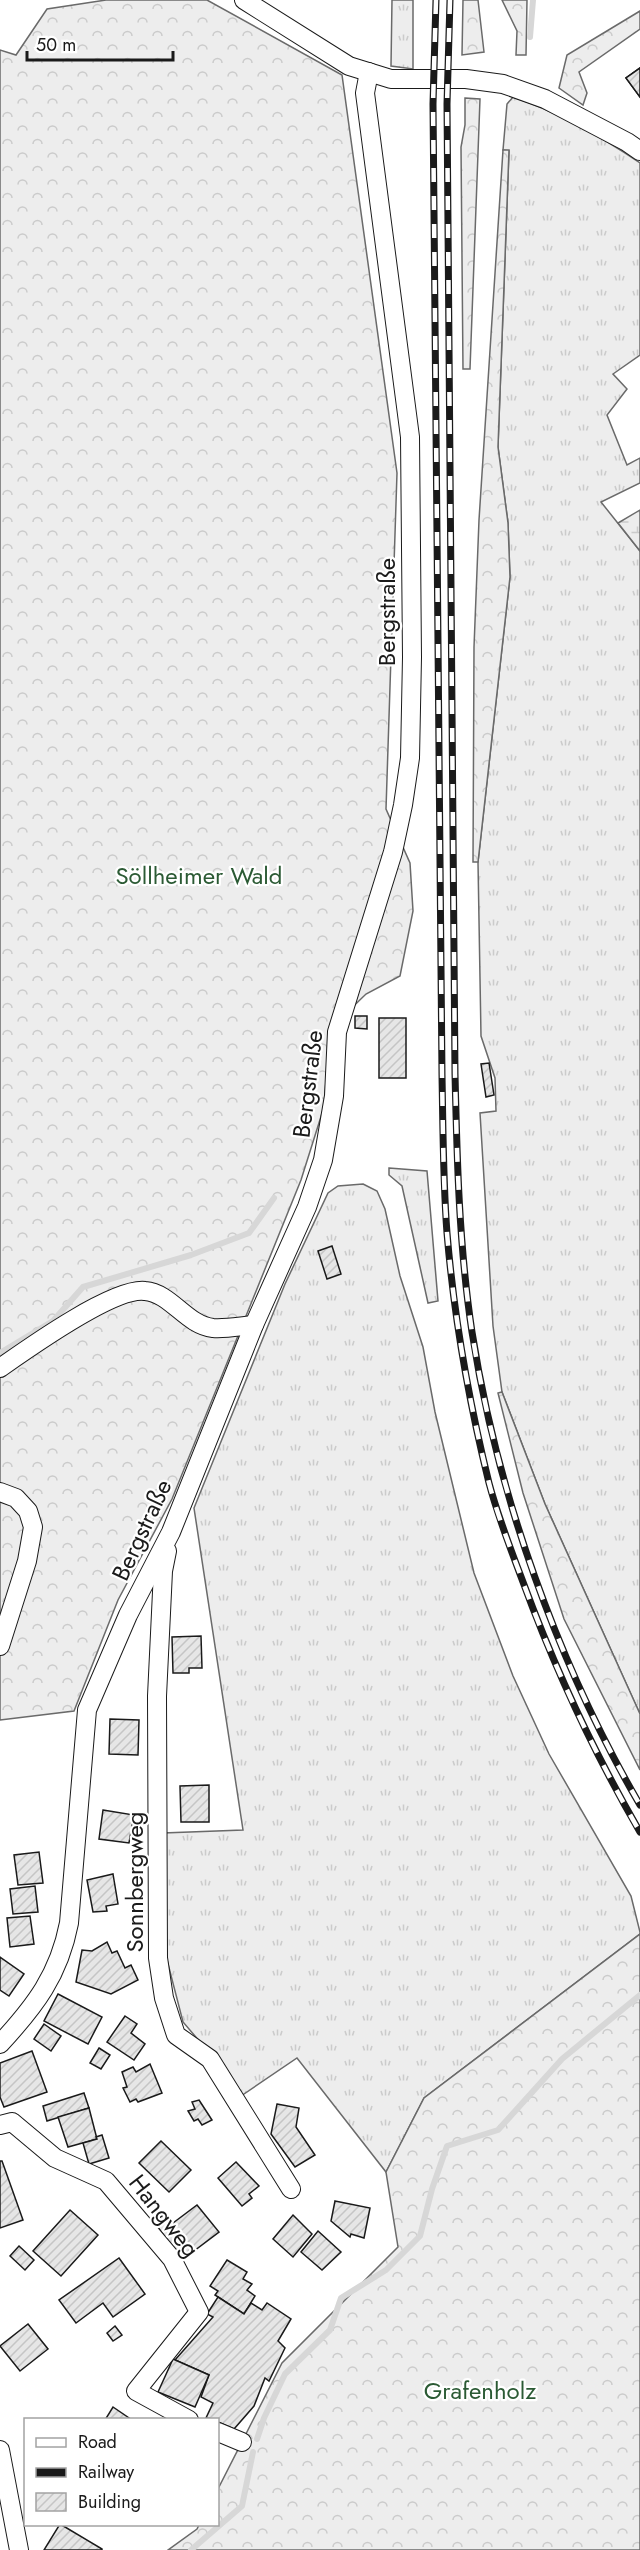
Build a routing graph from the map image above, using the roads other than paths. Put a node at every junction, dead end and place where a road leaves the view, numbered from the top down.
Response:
1 (244, 0) edge
2 (369, 72) junction
3 (640, 151) edge
4 (254, 1325) junction
5 (0, 1368) edge
6 (0, 1492) edge
7 (171, 1532) junction
8 (0, 1646) edge
9 (0, 2044) edge
10 (0, 2125) edge
11 (291, 2189) dead end
12 (185, 2418) edge
13 (219, 2432) edge
14 (242, 2442) dead end
15 (0, 2450) edge
16 (19, 2550) edge

1 - 2 street
2 - 3 street
2 - 4 street, Bergstraße
4 - 5 street
4 - 7 street, Bergstraße
6 - 8 street
7 - 9 street, Bergstraße
7 - 11 street, Sonnbergweg
10 - 12 street, Hangweg
13 - 14 street
15 - 16 street

